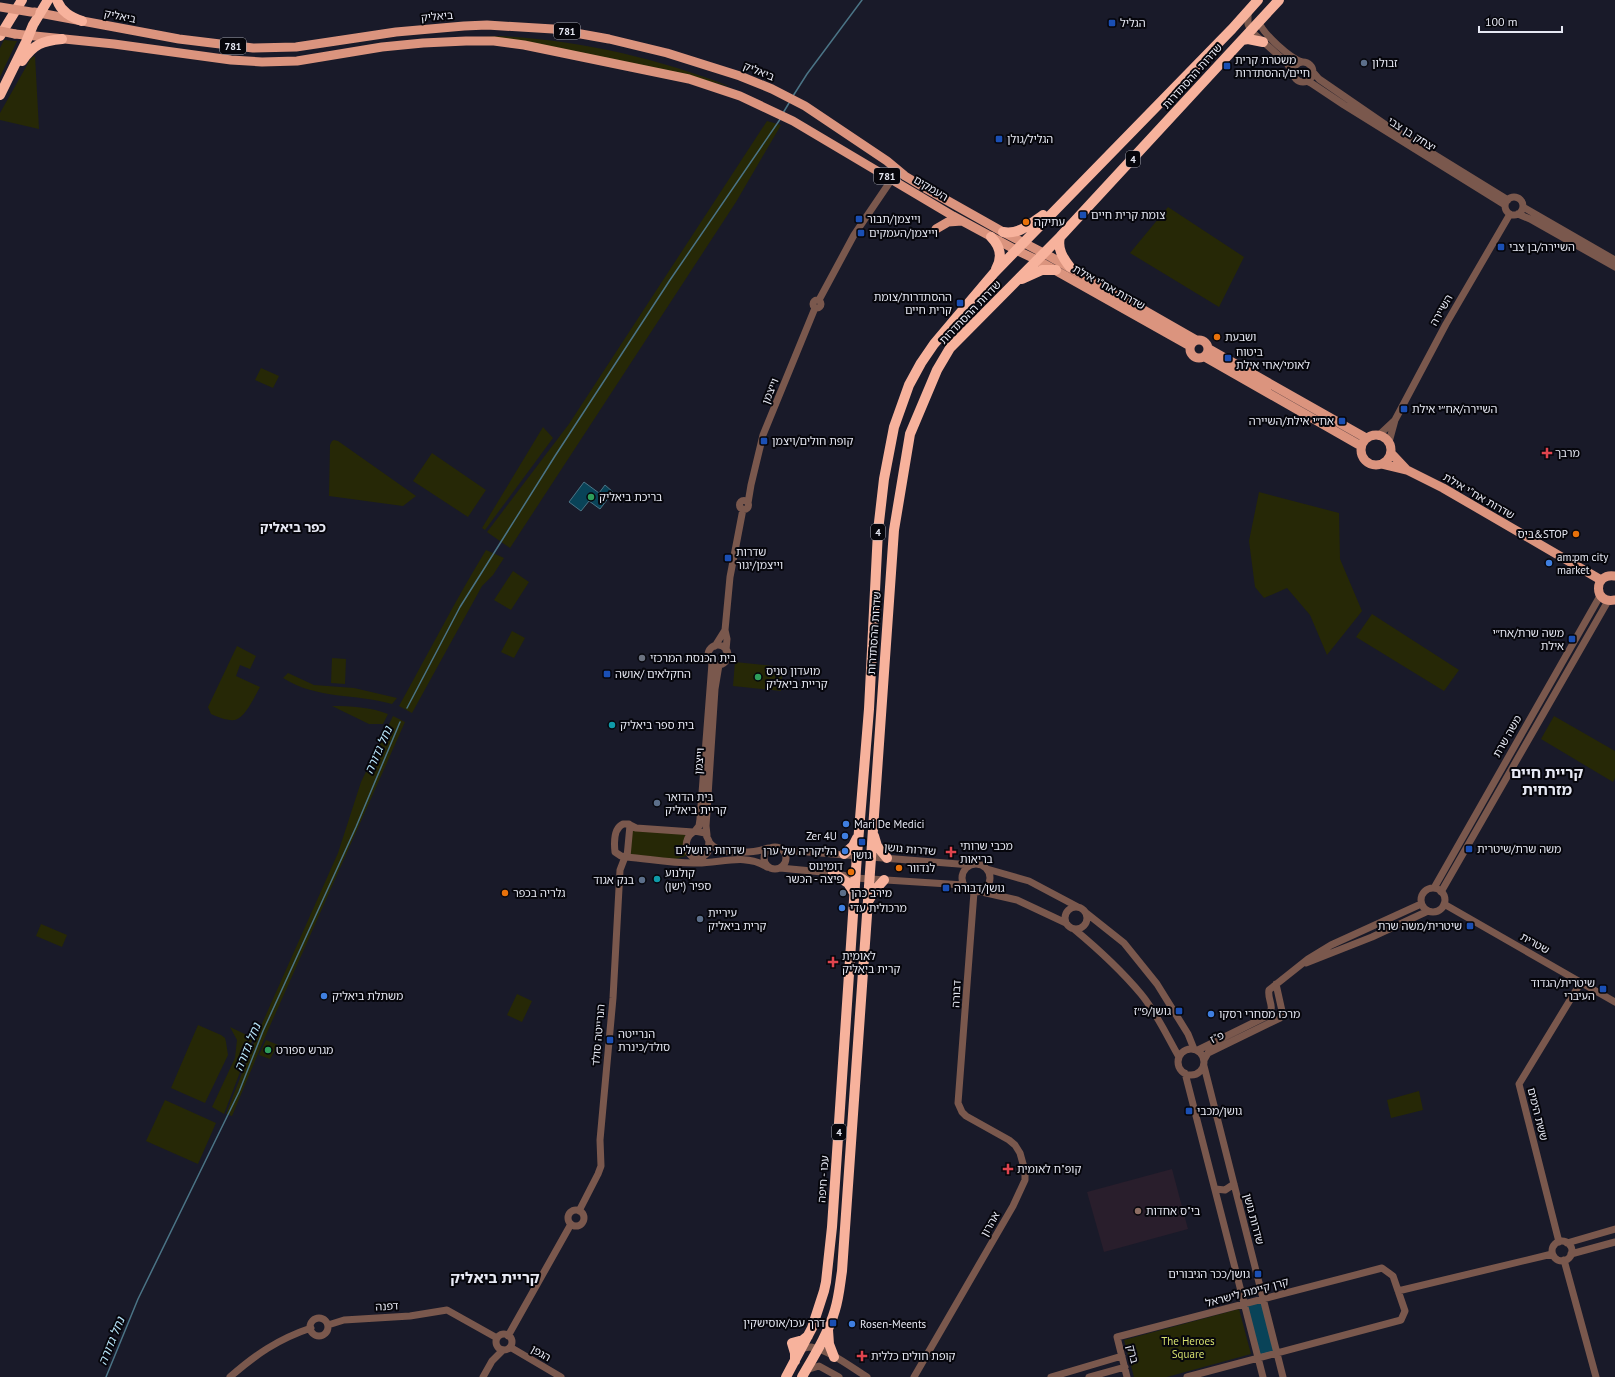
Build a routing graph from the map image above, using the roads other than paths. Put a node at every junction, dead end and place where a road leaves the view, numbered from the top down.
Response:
1 (22, 0) edge
2 (48, 0) edge
3 (57, 0) edge
4 (1258, 0) edge
5 (1279, 0) edge
6 (0, 7) edge
7 (1248, 11) junction
8 (35, 12) junction
9 (82, 21) junction
10 (1259, 22) junction
11 (1251, 31) junction
12 (0, 32) edge
13 (0, 36) edge
14 (28, 36) junction
15 (62, 40) junction
16 (1242, 40) junction
17 (1263, 42) junction
18 (1302, 62) junction
19 (1292, 71) junction
20 (1313, 72) junction
21 (1307, 81) junction
22 (7, 82) junction
23 (0, 95) edge
24 (832, 124) joint
25 (898, 170) junction
26 (891, 179) junction
27 (1062, 202) junction
28 (1507, 203) junction
29 (1523, 207) junction
30 (1510, 214) junction
31 (1518, 214) junction
32 (962, 221) junction
33 (936, 229) dead end
34 (1003, 232) junction
35 (990, 237) junction
36 (1060, 237) junction
37 (1023, 243) junction
38 (1016, 250) junction
39 (1040, 256) junction
40 (1615, 260) edge
41 (1070, 267) junction
42 (1615, 267) edge
43 (1056, 270) junction
44 (994, 273) junction
45 (1014, 284) junction
46 (1193, 343) junction
47 (1207, 353) junction
48 (1395, 420) junction
49 (1380, 435) junction
50 (1366, 438) junction
51 (1389, 442) junction
52 (1361, 446) junction
53 (1391, 453) junction
54 (1382, 464) junction
55 (1407, 470) junction
56 (1615, 576) edge
57 (1601, 580) junction
58 (1608, 599) edge
59 (725, 630) junction
60 (715, 646) junction
61 (726, 650) junction
62 (715, 664) junction
63 (630, 825) junction
64 (694, 832) junction
65 (873, 833) junction
66 (859, 834) junction
67 (708, 839) junction
68 (770, 847) junction
69 (783, 850) junction
70 (844, 854) junction
71 (857, 855) junction
72 (871, 856) junction
73 (626, 857) junction
74 (698, 858) junction
75 (887, 858) junction
76 (740, 859) junction
77 (669, 861) junction
78 (971, 865) junction
79 (768, 867) junction
80 (780, 868) junction
81 (987, 868) junction
82 (833, 873) junction
83 (855, 878) junction
84 (870, 879) junction
85 (884, 880) junction
86 (964, 885) junction
87 (1434, 888) junction
88 (974, 892) junction
89 (982, 892) junction
90 (1441, 892) junction
91 (854, 894) junction
92 (868, 902) junction
93 (1421, 904) junction
94 (1444, 904) junction
95 (1078, 907) junction
96 (1428, 911) junction
97 (1085, 912) junction
98 (1066, 923) junction
99 (1074, 929) junction
100 (1302, 964) junction
101 (1581, 982) junction
102 (1276, 984) junction
103 (1615, 1002) edge
104 (1196, 1050) junction
105 (1179, 1057) junction
106 (1204, 1063) junction
107 (1185, 1073) junction
108 (958, 1096) joint
109 (1234, 1184) junction
110 (1215, 1189) junction
111 (579, 1211) junction
112 (571, 1224) junction
113 (1615, 1229) edge
114 (1563, 1242) junction
115 (1615, 1242) edge
116 (1552, 1254) junction
117 (1571, 1254) junction
118 (1564, 1260) junction
119 (1398, 1291) junction
120 (1264, 1299) junction
121 (1244, 1304) junction
122 (328, 1325) junction
123 (311, 1328) junction
124 (828, 1328) junction
125 (508, 1336) junction
126 (808, 1336) junction
127 (1117, 1337) joint
128 (496, 1342) junction
129 (507, 1349) junction
130 (801, 1349) junction
131 (817, 1350) junction
132 (1277, 1353) junction
133 (1122, 1356) junction
134 (834, 1357) junction
135 (1258, 1357) junction
136 (492, 1361) junction
137 (794, 1362) junction
138 (1125, 1367) junction
139 (804, 1374) edge
140 (230, 1377) edge
141 (483, 1377) edge
142 (561, 1377) edge
143 (786, 1377) edge
144 (840, 1377) edge
145 (867, 1377) edge
146 (914, 1377) edge
147 (1051, 1377) edge
148 (1088, 1377) edge
149 (1127, 1377) edge
150 (1187, 1377) edge
151 (1263, 1377) edge
152 (1283, 1377) edge
153 (1596, 1377) edge

1 - 13 highway
2 - 8 highway
3 - 9 highway
4 - 7 highway, שדרות ההסתדרות / 4
5 - 10 highway, שדרות ההסתדרות / 4
6 - 8 main road, 781, bridge
7 - 11 street
7 - 27 highway, שדרות ההסתדרות / 4
8 - 9 main road, ביאליק / 781
8 - 14 highway
9 - 24 main road, ביאליק / 781
10 - 11 highway, שדרות ההסתדרות / 4
10 - 18 street, יצחק בן צבי
11 - 16 highway, שדרות ההסתדרות / 4
11 - 17 street, יצחק בן צבי
12 - 14 main road, 781, bridge
14 - 15 main road, 781
14 - 22 highway
15 - 22 highway
15 - 26 main road, העמקים / 781
16 - 17 highway
16 - 36 highway, שדרות ההסתדרות / 4
17 - 19 street, יצחק בן צבי
18 - 19 street
18 - 20 street, יצחק בן צבי
19 - 21 street, יצחק בן צבי
20 - 21 street
20 - 28 street, יצחק בן צבי
21 - 28 street, יצחק בן צבי
22 - 23 highway
24 - 25 main road, העמקים / 781
25 - 26 street
25 - 34 main road, העמקים / 781
26 - 32 main road, העמקים / 781
26 - 59 street, וייצמן
27 - 34 highway
27 - 37 highway, שדרות ההסתדרות / 4
28 - 29 street
28 - 30 street
29 - 31 street
29 - 40 street
30 - 31 street
30 - 48 street, השיירה
31 - 42 street
32 - 33 main road
32 - 35 main road, העמקים / 781
34 - 37 main road, העמקים / 781
35 - 38 main road, העמקים / 781
35 - 44 highway
36 - 39 highway, שדרות ההסתדרות / 4
36 - 41 highway
37 - 38 highway, שדרות ההסתדרות / 4
37 - 39 main road, שדרות אח"י אילת
38 - 39 main road, שדרות אח"י אילת
38 - 44 highway, שדרות ההסתדרות / 4
39 - 41 main road, שדרות אח"י אילת
39 - 43 main road, שדרות אח"י אילת
39 - 45 highway, שדרות ההסתדרות / 4
41 - 46 main road, שדרות אח"י אילת
43 - 45 highway
43 - 46 main road, שדרות אח"י אילת
44 - 66 highway, שדרות ההסתדרות / 4
45 - 65 highway, שדרות ההסתדרות / 4
46 - 47 main road
46 - 47 main road
47 - 50 main road
47 - 52 main road
48 - 49 street, השיירה
48 - 51 street, השיירה
49 - 50 main road
49 - 51 main road
50 - 52 main road
51 - 53 main road
52 - 54 main road
53 - 54 main road
53 - 55 main road, שדרות אח"י אילת
54 - 55 main road, שדרות אח"י אילת
55 - 57 main road, שדרות אח"י אילת
56 - 57 main road
57 - 58 main road
58 - 87 street, משה שרת
58 - 90 street, משה שרת
59 - 60 street
59 - 61 street
60 - 61 street
60 - 62 street
61 - 62 street
62 - 64 street, וייצמן
62 - 67 street, וייצמן
63 - 64 street, שדרות ירושלים
63 - 73 street, הנרייטה סולד
63 - 73 street
64 - 67 street
64 - 74 street
65 - 72 highway, שדרות ההסתדרות / 4
65 - 75 highway
66 - 70 highway
66 - 71 highway, שדרות ההסתדרות / 4
67 - 68 street, שדרות ירושלים
67 - 74 street
68 - 69 street
68 - 79 street
69 - 70 street
69 - 80 street
70 - 71 street
71 - 72 street
71 - 83 highway, 4
72 - 75 street, שדרות גושן
72 - 84 highway, 4
73 - 77 street, שדרות ירושלים
73 - 111 street, הנרייטה סולד
74 - 76 street
74 - 77 street
75 - 78 street, שדרות גושן
76 - 77 street, שדרות ירושלים
76 - 79 street, שדרות ירושלים
78 - 81 street
78 - 86 street
79 - 80 street
80 - 82 street
81 - 89 street
81 - 95 street
82 - 83 street
82 - 91 highway
83 - 84 street
83 - 91 highway, עכו - חיפה / 4
84 - 85 street
84 - 92 highway, 4
85 - 86 street
85 - 92 highway
86 - 88 street
87 - 90 street
87 - 93 street
88 - 89 street
88 - 108 street, דבורה
89 - 98 street
90 - 94 street
91 - 126 highway, עכו - חיפה / 4
92 - 124 highway, 4
93 - 96 street
93 - 100 street
94 - 96 street
94 - 101 street, שטרית
95 - 97 street
95 - 98 street
96 - 100 street
97 - 99 street
97 - 104 street
98 - 99 street
99 - 105 street
100 - 102 street
101 - 103 street, שטרית
101 - 114 street, ששת הימים
102 - 104 street, פ"ז
102 - 106 street, פ"ז
104 - 105 street
104 - 106 street
105 - 107 street
106 - 107 street
106 - 109 street, שדרות גושן
107 - 110 street
108 - 146 street, אהרון
109 - 110 street
109 - 120 street, שדרות גושן
110 - 121 street
111 - 112 street
111 - 112 street
112 - 125 street
113 - 114 street
114 - 116 street
114 - 117 street, ששת הימים
115 - 117 street
116 - 118 street
116 - 119 street
117 - 118 street
118 - 153 street
119 - 120 street, קרן קיימת לישראל
119 - 132 street
120 - 121 street, קרן קיימת לישראל
120 - 132 street, שדרות גושן
121 - 127 street, קרן קיימת לישראל
121 - 135 street
122 - 123 street
122 - 123 street
122 - 128 street, דפנה
123 - 140 street
124 - 131 highway, 4
124 - 134 highway
125 - 128 street
125 - 129 street
126 - 130 highway, עכו - חיפה / 4
126 - 137 highway
127 - 133 street, ברק
128 - 129 street
128 - 136 street
129 - 136 street
129 - 142 street, הגפן
130 - 131 street
130 - 137 highway, עכו - חיפה / 4
131 - 134 street
131 - 139 highway, 4
132 - 135 street
132 - 152 street, שדרות גושן
133 - 138 street, ברק
133 - 147 street
134 - 145 street
135 - 150 street
135 - 151 street
136 - 141 street
137 - 143 highway, עכו - חיפה / 4
138 - 148 street
138 - 149 street, ברק
139 - 144 street

